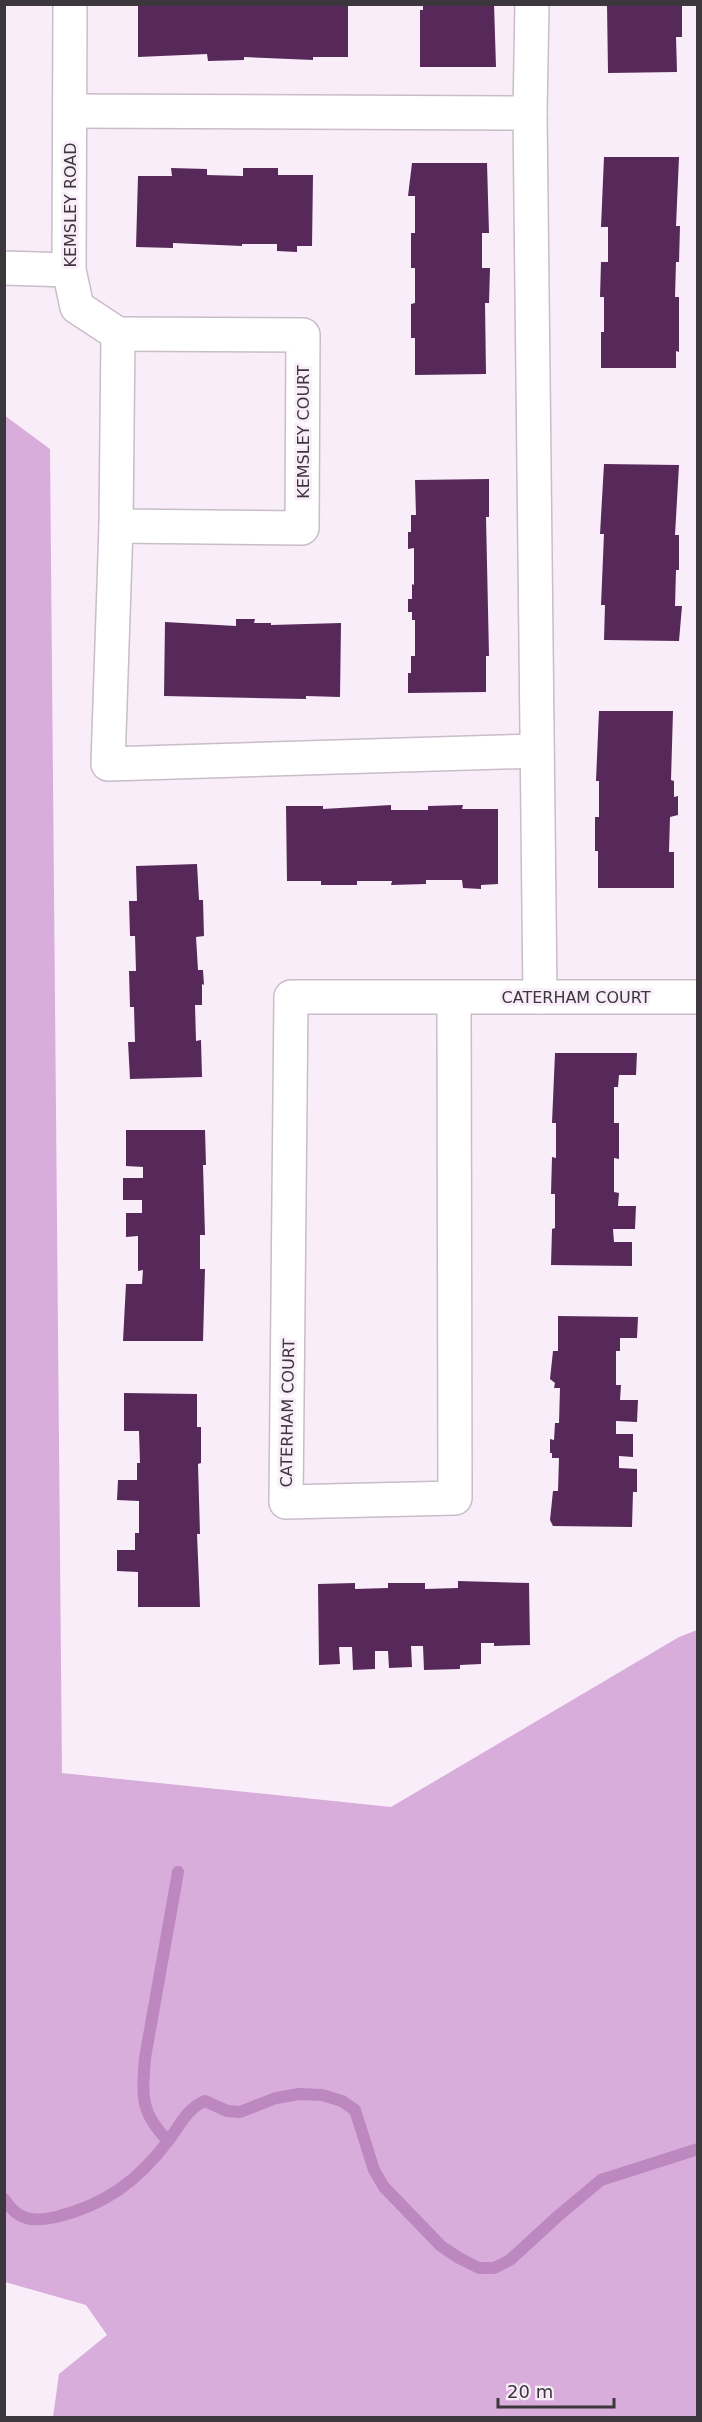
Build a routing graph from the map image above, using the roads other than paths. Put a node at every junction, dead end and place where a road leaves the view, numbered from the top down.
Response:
1 (70, 4) edge
2 (532, 4) edge
3 (70, 111) junction
4 (530, 113) junction
5 (4, 268) edge
6 (69, 270) junction
7 (118, 334) junction
8 (116, 526) junction
9 (537, 751) junction
10 (454, 997) junction
11 (540, 997) junction
12 (698, 997) edge

1 - 3 street, KEMSLEY ROAD
2 - 4 street
3 - 4 street
3 - 6 street, KEMSLEY ROAD
4 - 9 street
5 - 6 street
6 - 7 street, KEMSLEY ROAD
7 - 8 street
7 - 8 street, KEMSLEY COURT
8 - 9 street
9 - 11 street
10 - 10 street, CATERHAM COURT
10 - 11 street, CATERHAM COURT
11 - 12 street, CATERHAM COURT

